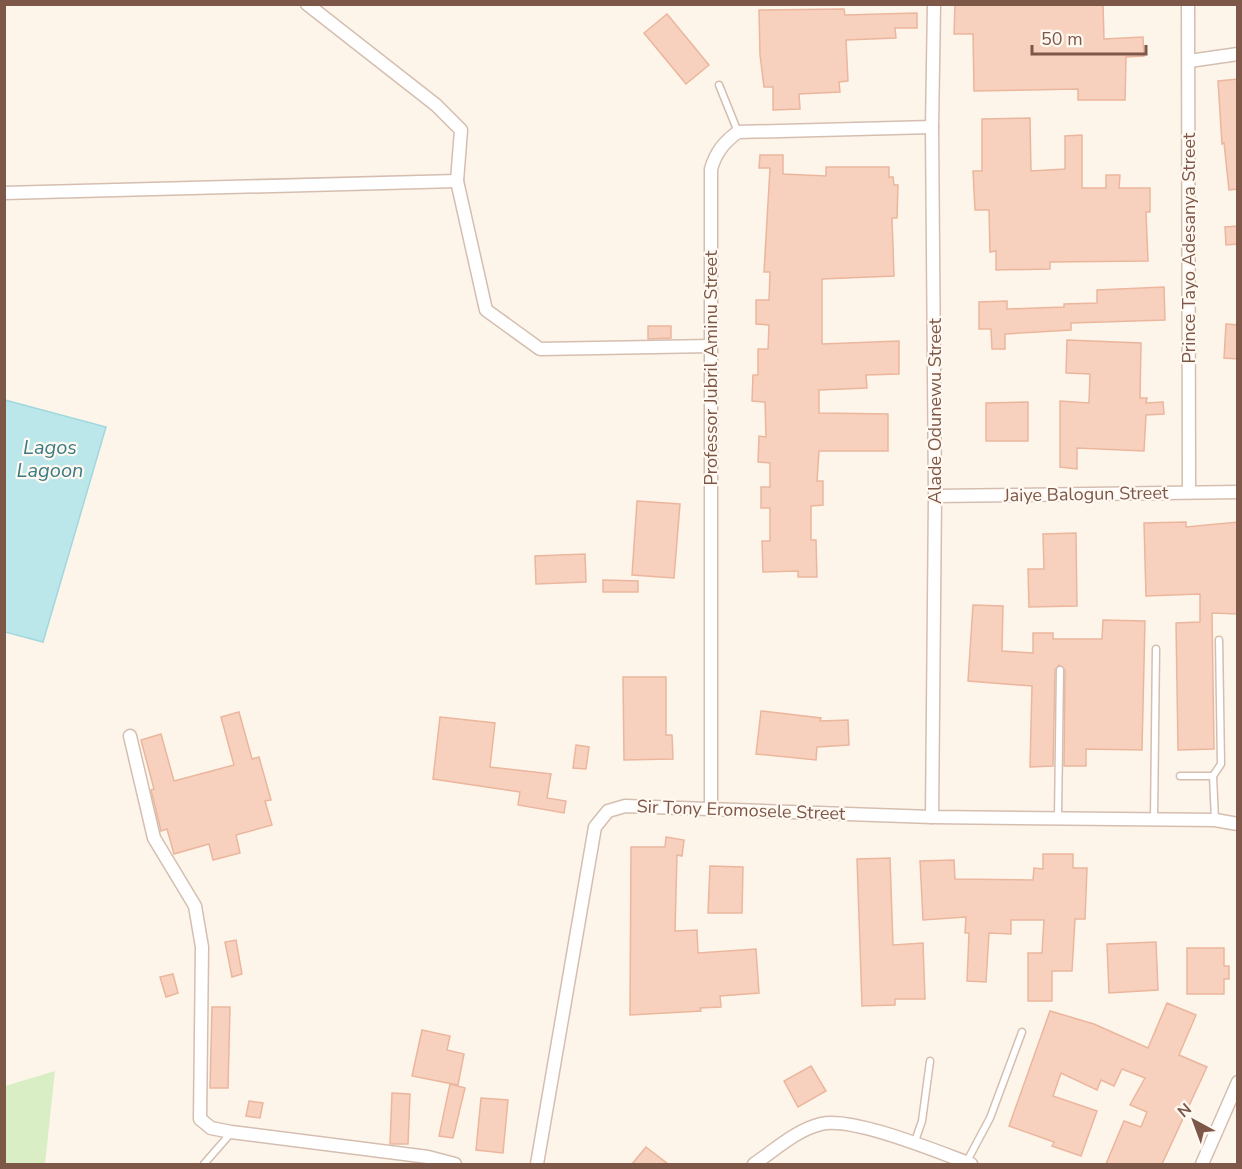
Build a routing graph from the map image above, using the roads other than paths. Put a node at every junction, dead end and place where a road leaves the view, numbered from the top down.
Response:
1 (307, 4) edge
2 (934, 4) edge
3 (1188, 4) edge
4 (1238, 54) edge
5 (1189, 61) junction
6 (719, 85) dead end
7 (933, 127) junction
8 (738, 132) junction
9 (457, 181) junction
10 (4, 193) edge
11 (711, 346) junction
12 (1189, 492) junction
13 (1238, 492) edge
14 (936, 496) junction
15 (1219, 640) dead end
16 (1156, 649) dead end
17 (1060, 670) dead end
18 (130, 736) dead end
19 (1180, 776) dead end
20 (1213, 776) junction
21 (711, 810) junction
22 (932, 817) junction
23 (1058, 818) junction
24 (1154, 819) junction
25 (1215, 820) junction
26 (1238, 824) edge
27 (1022, 1032) dead end
28 (930, 1061) dead end
29 (1238, 1082) edge
30 (231, 1132) junction
31 (914, 1145) junction
32 (204, 1164) edge
33 (455, 1164) edge
34 (537, 1164) edge
35 (754, 1164) edge
36 (969, 1164) edge
37 (1202, 1164) edge

1 - 9 street
2 - 7 street, Alade Odunewu Street
3 - 5 street, Prince Tayo Adesanya Street
4 - 5 street
5 - 12 street, Prince Tayo Adesanya Street
6 - 8 lane
7 - 8 street
7 - 14 street, Alade Odunewu Street
8 - 11 street, Professor Jubril Aminu Street
9 - 10 street
9 - 11 street
11 - 21 street, Professor Jubril Aminu Street
12 - 13 street, Jaiye Balogun Street
12 - 14 street, Jaiye Balogun Street
14 - 22 street, Alade Odunewu Street
15 - 20 lane
16 - 24 lane
17 - 23 lane
18 - 30 street
19 - 20 lane
20 - 25 lane
21 - 22 street, Sir Tony Eromosele Street
21 - 34 street, Sir Tony Eromosele Street
22 - 23 street, Sir Tony Eromosele Street
23 - 24 street, Sir Tony Eromosele Street
24 - 25 street, Sir Tony Eromosele Street
25 - 26 street, Sir Tony Eromosele Street
27 - 36 lane
28 - 31 lane
29 - 37 street
30 - 32 lane
30 - 33 street
31 - 35 street
31 - 36 street

